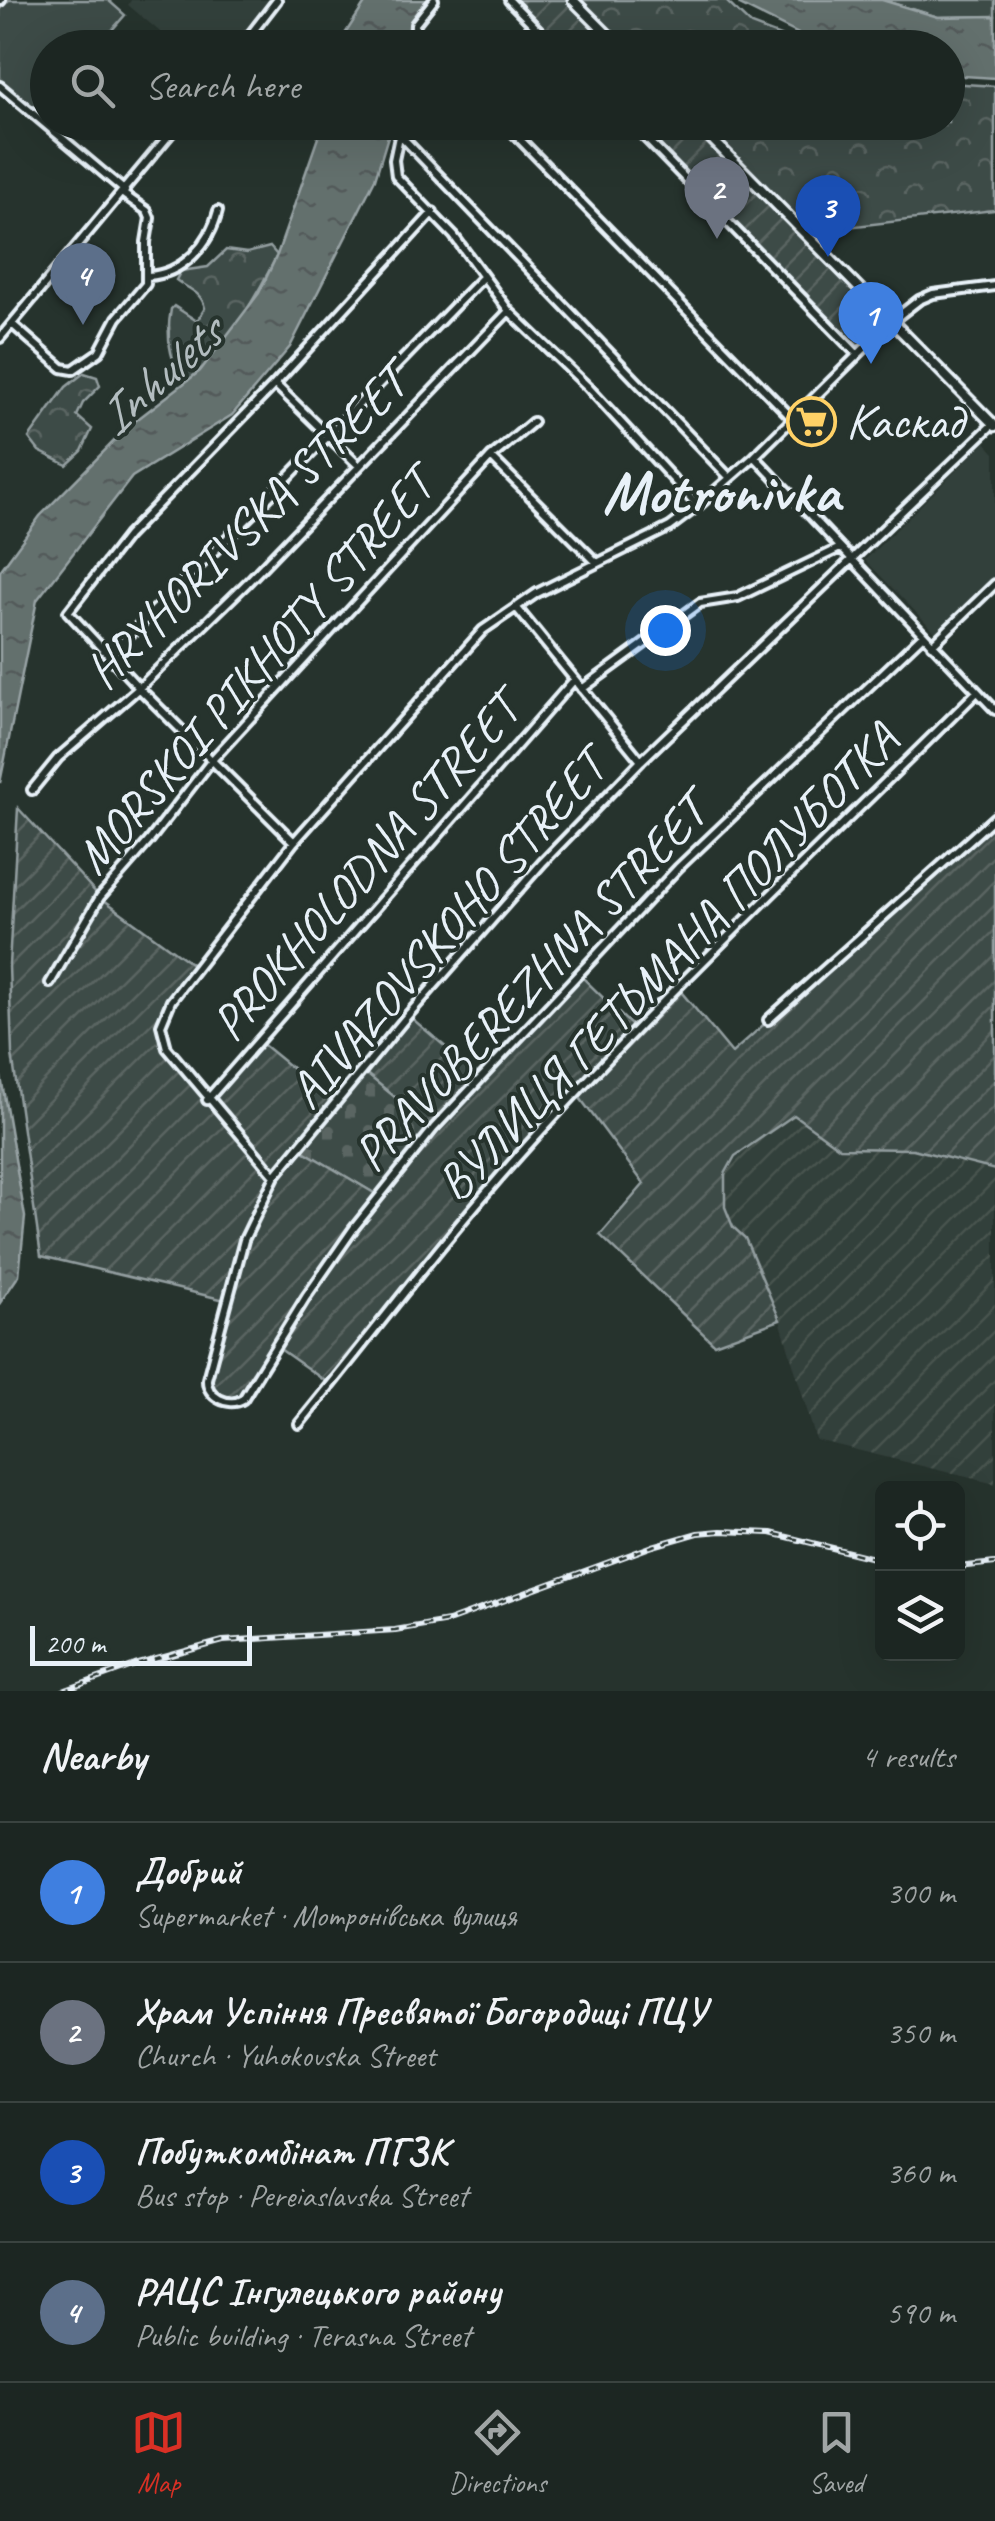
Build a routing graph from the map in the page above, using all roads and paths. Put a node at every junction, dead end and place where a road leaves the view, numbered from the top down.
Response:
1 (277, 0) edge
2 (434, 0) edge
3 (509, 0) edge
4 (574, 0) edge
5 (254, 30) edge
6 (415, 30) edge
7 (538, 30) edge
8 (603, 30) edge
9 (0, 86) edge
10 (30, 112) edge
11 (63, 140) edge
12 (166, 140) edge
13 (398, 140) edge
14 (405, 140) edge
15 (521, 140) edge
16 (648, 140) edge
17 (713, 140) edge
18 (124, 192) junction
19 (218, 211) dead end
20 (433, 212) junction
21 (148, 276) junction
22 (482, 278) junction
23 (995, 286) edge
24 (510, 311) junction
25 (892, 322) junction
26 (12, 324) junction
27 (0, 338) edge
28 (858, 354) junction
29 (275, 384) junction
30 (792, 418) junction
31 (533, 422) dead end
32 (994, 425) edge
33 (327, 436) junction
34 (754, 456) junction
35 (491, 457) junction
36 (359, 466) junction
37 (730, 478) junction
38 (698, 506) junction
39 (840, 548) junction
40 (853, 561) junction
41 (597, 563) junction
42 (995, 584) edge
43 (516, 607) junction
44 (922, 635) junction
45 (932, 645) junction
46 (109, 655) junction
47 (574, 680) junction
48 (140, 688) junction
49 (582, 689) junction
50 (977, 692) junction
51 (995, 710) edge
52 (212, 760) junction
53 (641, 761) junction
54 (32, 790) dead end
55 (995, 817) edge
56 (294, 842) junction
57 (50, 983) dead end
58 (768, 1020) dead end
59 (207, 1100) junction
60 (276, 1176) junction
61 (226, 1401) joint
62 (299, 1424) dead end

1 - 5 street
2 - 6 street
3 - 7 street
4 - 8 street
9 - 10 street
11 - 18 street
12 - 18 street
13 - 20 street
14 - 37 street
15 - 30 street
16 - 28 street
17 - 25 street
18 - 21 street
18 - 26 street
19 - 21 street
20 - 22 street
20 - 29 street
21 - 26 street
22 - 24 street
22 - 33 street
23 - 25 street
24 - 36 street, HRYHORIVSKA STREET
24 - 38 street
25 - 28 street
25 - 32 street
26 - 27 street
28 - 30 street
29 - 33 street
29 - 46 street
30 - 34 street
31 - 35 street, MORSKOI PIKHOTY STREET
32 - 40 street, AIVAZOVSKOHO STREET
33 - 36 street
33 - 46 street
34 - 37 street
34 - 39 street
35 - 41 street
35 - 52 street, MORSKOI PIKHOTY STREET
36 - 48 street, HRYHORIVSKA STREET
37 - 38 street
38 - 41 street
39 - 40 street
39 - 49 street, PROKHOLODNA STREET
40 - 44 street
40 - 53 street, AIVAZOVSKOHO STREET
41 - 43 street
42 - 45 street
43 - 47 street
43 - 56 street
44 - 45 street
44 - 61 street, PRAVOBEREZHNA STREET
45 - 50 street
46 - 48 street
47 - 49 street
47 - 59 street, PROKHOLODNA STREET
48 - 52 street
48 - 54 street, HRYHORIVSKA STREET
49 - 53 street
50 - 51 street
50 - 62 street, ВУЛИЦЯ ГЕТЬМАНА ПОЛУБОТКА
52 - 56 street
52 - 57 street, MORSKOI PIKHOTY STREET
53 - 60 street, AIVAZOVSKOHO STREET
55 - 58 street
56 - 59 street
59 - 60 street
60 - 61 street, AIVAZOVSKOHO STREET

